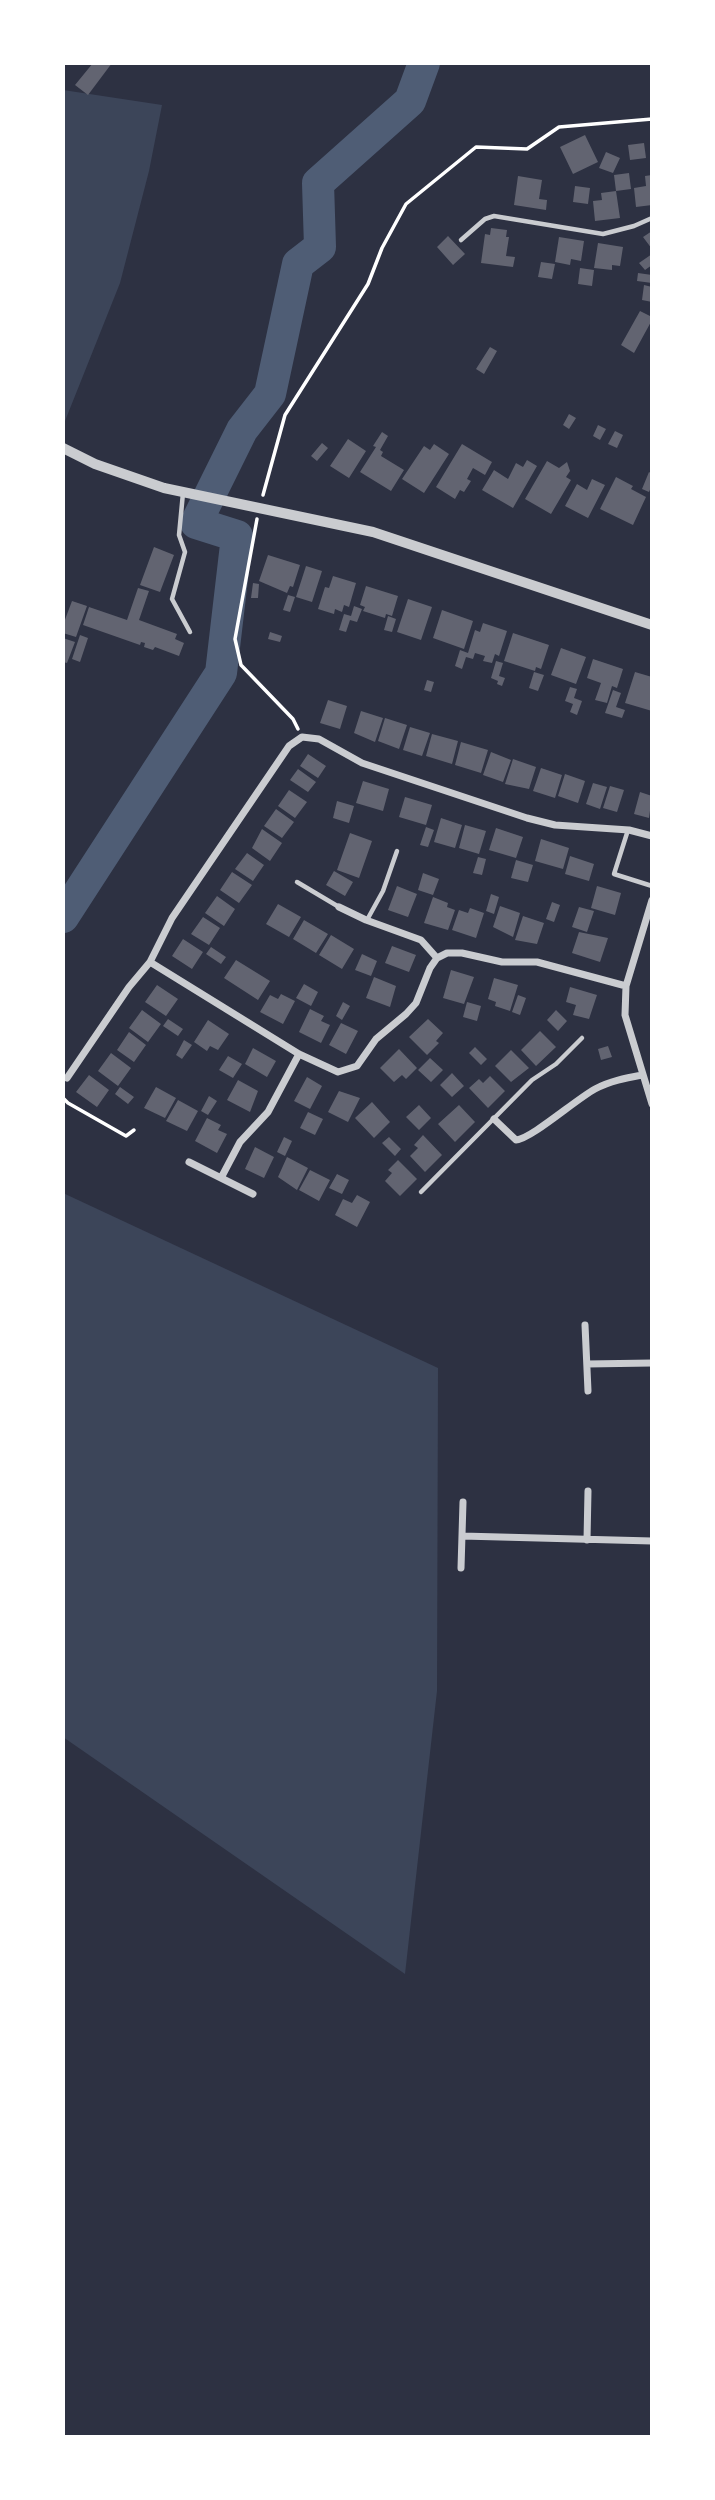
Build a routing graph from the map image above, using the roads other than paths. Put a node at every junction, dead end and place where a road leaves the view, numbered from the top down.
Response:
1 (652, 218) edge
2 (461, 240) dead end
3 (63, 447) edge
4 (183, 493) junction
5 (652, 625) edge
6 (190, 632) dead end
7 (629, 830) junction
8 (652, 836) edge
9 (397, 851) dead end
10 (297, 881) dead end
11 (652, 886) edge
12 (652, 900) edge
13 (339, 906) joint
14 (366, 920) junction
15 (648, 926) edge
16 (438, 958) junction
17 (149, 962) junction
18 (626, 986) junction
19 (582, 1038) dead end
20 (299, 1054) junction
21 (642, 1074) junction
22 (66, 1077) dead end
23 (650, 1092) edge
24 (652, 1104) edge
25 (494, 1119) junction
26 (190, 1161) dead end
27 (221, 1178) junction
28 (421, 1192) dead end
29 (253, 1194) dead end
30 (585, 1325) dead end
31 (652, 1363) edge
32 (587, 1364) junction
33 (588, 1391) dead end
34 (588, 1491) dead end
35 (463, 1502) dead end
36 (462, 1536) junction
37 (587, 1539) junction
38 (652, 1541) edge
39 (461, 1568) dead end

1 - 2 lane
3 - 4 street
4 - 5 street
4 - 6 lane
7 - 8 street
7 - 11 lane
7 - 17 street
9 - 14 lane
10 - 13 lane
12 - 15 street
13 - 14 street
14 - 16 street
15 - 18 street
16 - 18 street
16 - 20 street
17 - 20 street
17 - 22 street
18 - 21 street
19 - 25 lane
20 - 27 street
21 - 23 street
21 - 25 street
23 - 24 street
25 - 28 lane
26 - 27 street
27 - 29 street
30 - 32 street
31 - 32 street
32 - 33 street
34 - 37 street
35 - 36 street
36 - 37 street
36 - 39 street
37 - 38 street

